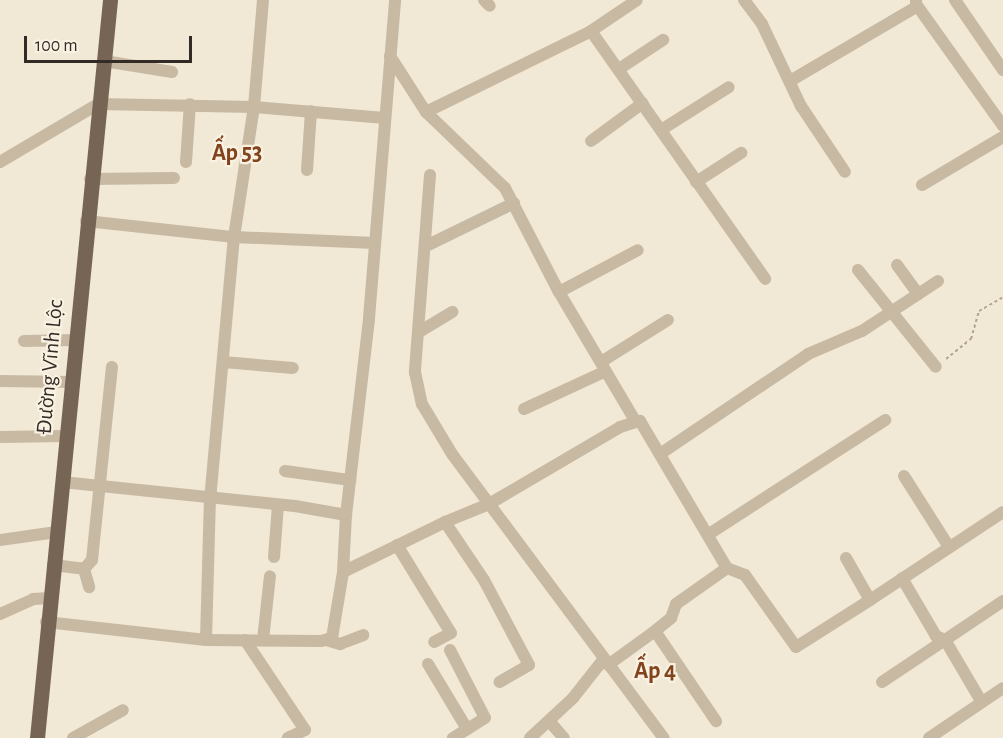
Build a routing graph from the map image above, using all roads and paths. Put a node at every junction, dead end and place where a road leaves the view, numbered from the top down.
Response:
1 (110, 0) edge
2 (263, 0) edge
3 (395, 0) edge
4 (637, 0) edge
5 (744, 0) edge
6 (955, 0) edge
7 (916, 2) edge
8 (591, 31) junction
9 (663, 40) dead end
10 (390, 56) junction
11 (104, 61) junction
12 (619, 69) junction
13 (1003, 70) edge
14 (172, 72) dead end
15 (790, 81) junction
16 (729, 87) dead end
17 (644, 103) junction
18 (98, 104) junction
19 (190, 104) junction
20 (255, 107) junction
21 (311, 111) junction
22 (426, 112) junction
23 (385, 118) junction
24 (1003, 126) edge
25 (661, 130) junction
26 (1003, 137) edge
27 (591, 141) dead end
28 (741, 153) dead end
29 (0, 162) edge
30 (186, 162) dead end
31 (307, 170) dead end
32 (845, 172) dead end
33 (430, 175) dead end
34 (174, 178) dead end
35 (90, 179) junction
36 (696, 182) junction
37 (922, 185) dead end
38 (513, 203) junction
39 (86, 221) junction
40 (234, 237) junction
41 (375, 243) junction
42 (426, 246) junction
43 (638, 250) dead end
44 (897, 265) dead end
45 (858, 270) dead end
46 (765, 279) dead end
47 (938, 281) dead end
48 (559, 292) junction
49 (918, 294) junction
50 (1003, 297) edge
51 (452, 312) dead end
52 (890, 312) junction
53 (668, 320) dead end
54 (419, 332) junction
55 (75, 340) junction
56 (24, 341) dead end
57 (223, 362) junction
58 (112, 367) dead end
59 (604, 367) junction
60 (936, 367) joint
61 (293, 368) dead end
62 (1, 381) edge
63 (71, 382) junction
64 (524, 409) dead end
65 (885, 420) dead end
66 (636, 422) junction
67 (66, 436) junction
68 (0, 437) edge
69 (660, 454) junction
70 (285, 471) dead end
71 (904, 476) dead end
72 (350, 480) junction
73 (62, 482) junction
74 (99, 487) junction
75 (210, 500) junction
76 (489, 504) junction
77 (278, 505) junction
78 (1003, 512) edge
79 (346, 515) junction
80 (445, 522) junction
81 (56, 532) junction
82 (709, 534) junction
83 (0, 540) edge
84 (398, 545) junction
85 (949, 547) junction
86 (274, 557) dead end
87 (846, 558) dead end
88 (53, 565) junction
89 (727, 568) junction
90 (84, 569) junction
91 (343, 572) junction
92 (270, 576) dead end
93 (902, 578) junction
94 (89, 587) dead end
95 (50, 598) junction
96 (870, 600) junction
97 (1003, 601) edge
98 (0, 614) edge
99 (46, 622) junction
100 (655, 631) junction
101 (363, 635) dead end
102 (206, 639) junction
103 (245, 640) junction
104 (263, 640) junction
105 (326, 640) junction
106 (945, 640) junction
107 (434, 642) dead end
108 (450, 650) dead end
109 (605, 662) junction
110 (428, 664) dead end
111 (500, 682) dead end
112 (882, 682) dead end
113 (1003, 688) edge
114 (981, 700) junction
115 (123, 711) dead end
116 (716, 721) dead end
117 (550, 722) junction
118 (467, 729) junction
119 (307, 734) edge
120 (37, 738) edge
121 (73, 738) edge
122 (288, 738) edge
123 (453, 738) edge
124 (530, 738) edge
125 (564, 738) edge
126 (664, 738) edge
127 (930, 738) edge

1 - 11 main road, Đường Vĩnh Lộc
2 - 20 street
3 - 10 street
4 - 8 street
5 - 15 street
6 - 13 street
7 - 15 street
7 - 24 street
8 - 12 street
8 - 22 street
9 - 12 street
10 - 22 street
10 - 23 street
11 - 14 street
11 - 18 main road, Đường Vĩnh Lộc
12 - 17 street
15 - 32 street
16 - 25 street
17 - 25 street
17 - 27 street
18 - 19 street
18 - 29 street
18 - 35 main road, Đường Vĩnh Lộc
19 - 20 street
19 - 30 street
20 - 21 street
20 - 40 street
21 - 23 street
21 - 31 street
22 - 38 street
23 - 41 street
25 - 36 street
26 - 37 street
28 - 36 street
33 - 42 street
34 - 35 street
35 - 39 main road, Đường Vĩnh Lộc
36 - 46 street
38 - 42 street
38 - 48 street
39 - 40 street
39 - 55 main road, Đường Vĩnh Lộc
40 - 41 street
40 - 57 street
41 - 72 street
42 - 54 street
43 - 48 street
44 - 49 street
45 - 52 street
47 - 49 street
48 - 59 street
49 - 52 street
50 - 60 path
51 - 54 street
52 - 60 street
52 - 69 street
53 - 59 street
54 - 76 street
55 - 56 street
55 - 63 main road, Đường Vĩnh Lộc
57 - 61 street
57 - 75 street
58 - 74 street
59 - 64 street
59 - 66 street
62 - 63 street
63 - 67 main road, Đường Vĩnh Lộc
65 - 82 street
66 - 69 street
66 - 76 street
67 - 68 street
67 - 73 main road, Đường Vĩnh Lộc
69 - 82 street
70 - 72 street
71 - 85 street
72 - 79 street
73 - 74 street
73 - 81 main road, Đường Vĩnh Lộc
74 - 75 street
74 - 90 street
75 - 77 street
75 - 102 street
76 - 80 street
76 - 109 street
77 - 79 street
77 - 86 street
78 - 85 street
79 - 91 street
80 - 84 street
80 - 111 street
81 - 83 street
81 - 88 main road, Đường Vĩnh Lộc
82 - 89 street
84 - 91 street
84 - 107 street
85 - 93 street
87 - 96 street
88 - 90 street
88 - 95 main road, Đường Vĩnh Lộc
89 - 96 street
89 - 100 street
90 - 94 street
91 - 105 street
92 - 104 street
93 - 96 street
93 - 106 street
95 - 98 street
95 - 99 main road, Đường Vĩnh Lộc
97 - 106 street
99 - 102 street
99 - 120 main road, Đường Vĩnh Lộc
100 - 109 street
100 - 116 street
101 - 105 street
102 - 103 street
103 - 104 street
103 - 119 street
104 - 105 street
106 - 112 street
106 - 114 street
108 - 118 street
109 - 117 street
109 - 126 street
110 - 118 street
113 - 114 street
114 - 127 street
115 - 121 street
117 - 124 street
117 - 125 street
118 - 123 street
119 - 122 street

